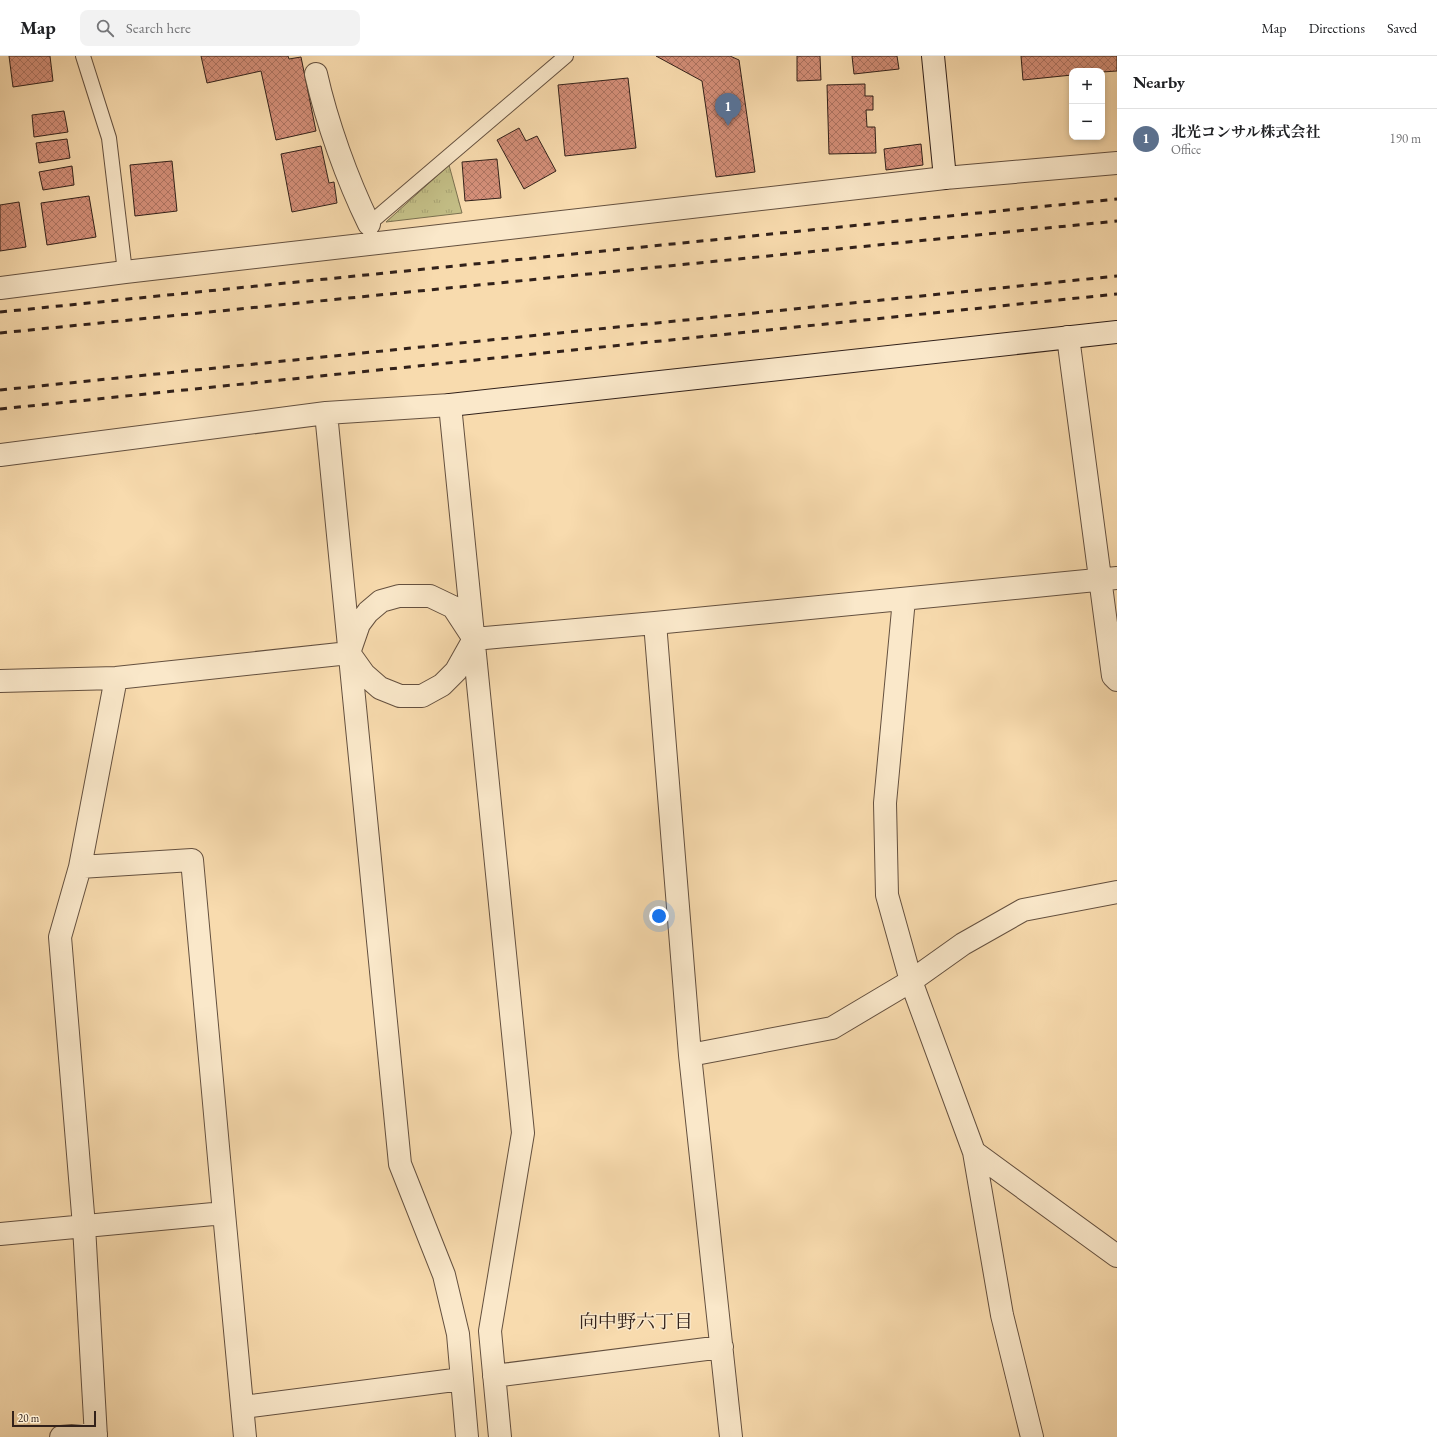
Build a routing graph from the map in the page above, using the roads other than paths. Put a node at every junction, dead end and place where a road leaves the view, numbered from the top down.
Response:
1 (83, 56) edge
2 (566, 56) edge
3 (933, 56) edge
4 (316, 74) dead end
5 (1117, 163) edge
6 (945, 178) junction
7 (370, 234) junction
8 (125, 272) junction
9 (0, 288) edge
10 (1117, 332) edge
11 (1068, 337) junction
12 (450, 405) junction
13 (326, 414) junction
14 (0, 455) edge
15 (1109, 578) edge
16 (904, 599) junction
17 (655, 623) junction
18 (474, 639) junction
19 (349, 653) junction
20 (116, 678) junction
21 (1117, 680) edge
22 (0, 681) edge
23 (80, 867) junction
24 (1117, 892) edge
25 (911, 981) junction
26 (690, 1055) junction
27 (974, 1152) junction
28 (224, 1213) junction
29 (84, 1226) junction
30 (0, 1234) edge
31 (1117, 1256) edge
32 (722, 1348) junction
33 (494, 1376) junction
34 (462, 1379) junction
35 (243, 1407) junction
36 (96, 1435) edge
37 (61, 1437) edge
38 (245, 1437) edge
39 (467, 1437) edge
40 (500, 1437) edge
41 (731, 1437) edge
42 (1032, 1437) edge

1 - 8 lane
2 - 7 lane
3 - 6 street
4 - 7 street
5 - 6 street
6 - 7 street
7 - 8 street
8 - 9 street
10 - 11 street
11 - 12 street
11 - 15 street
12 - 13 street
12 - 18 street
13 - 14 street
13 - 19 street
15 - 16 street
15 - 21 street
16 - 17 street
16 - 25 street
17 - 18 street
17 - 26 street
18 - 19 street
18 - 19 street
18 - 33 street
19 - 20 street
19 - 34 street
20 - 22 street
20 - 23 street
23 - 28 street
23 - 29 street
24 - 25 street
25 - 26 street
25 - 27 street
26 - 32 street
27 - 31 street
27 - 42 street
28 - 29 street
28 - 35 street
29 - 30 street
29 - 36 street
32 - 33 street
32 - 41 street
33 - 40 street
34 - 35 street
34 - 39 street
35 - 38 street
36 - 37 street

